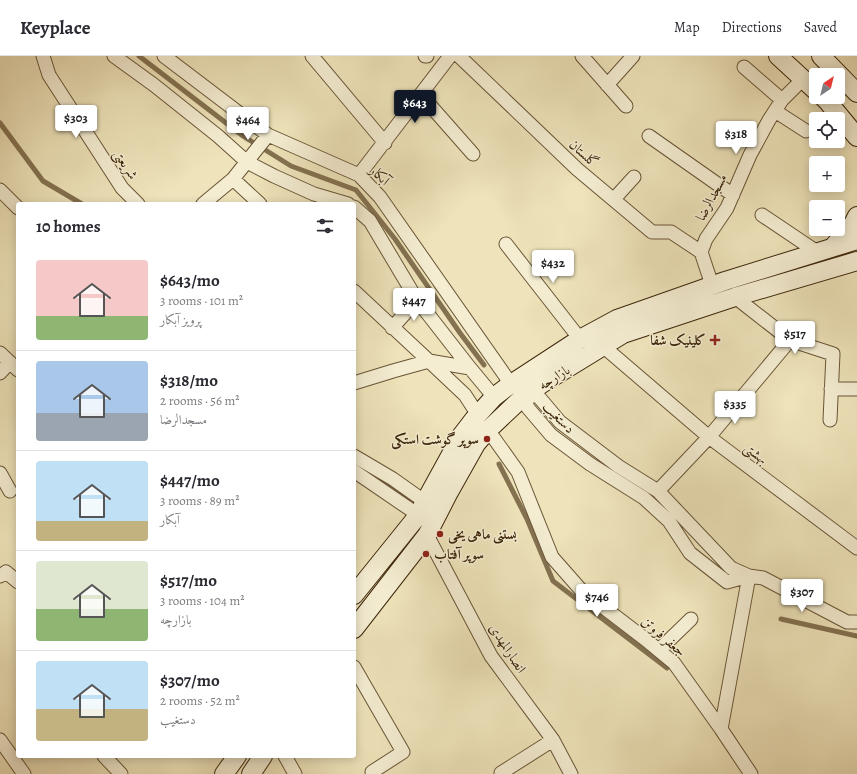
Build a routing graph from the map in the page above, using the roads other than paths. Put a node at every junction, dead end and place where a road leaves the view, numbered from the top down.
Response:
1 (43, 56) edge
2 (114, 56) edge
3 (164, 56) edge
4 (312, 56) edge
5 (450, 56) edge
6 (459, 56) edge
7 (582, 56) edge
8 (633, 56) edge
9 (778, 56) edge
10 (821, 56) edge
11 (744, 67) dead end
12 (805, 80) edge
13 (607, 85) junction
14 (857, 93) edge
15 (421, 95) junction
16 (782, 100) junction
17 (830, 104) edge
18 (626, 106) dead end
19 (775, 111) junction
20 (806, 131) dead end
21 (268, 135) junction
22 (650, 136) dead end
23 (857, 137) edge
24 (385, 143) junction
25 (473, 154) dead end
26 (247, 162) junction
27 (359, 175) junction
28 (634, 176) dead end
29 (233, 179) junction
30 (0, 190) edge
31 (733, 195) junction
32 (614, 199) junction
33 (136, 202) edge
34 (205, 202) edge
35 (258, 202) edge
36 (341, 202) edge
37 (16, 206) edge
38 (356, 209) edge
39 (762, 215) dead end
40 (857, 216) edge
41 (857, 240) edge
42 (506, 244) dead end
43 (825, 249) junction
44 (701, 252) junction
45 (857, 261) edge
46 (712, 285) junction
47 (356, 293) edge
48 (735, 297) junction
49 (417, 300) junction
50 (392, 328) junction
51 (580, 339) junction
52 (790, 340) junction
53 (604, 346) junction
54 (0, 353) edge
55 (429, 361) junction
56 (14, 366) edge
57 (470, 368) junction
58 (0, 373) edge
59 (356, 382) edge
60 (511, 384) junction
61 (831, 389) junction
62 (857, 390) edge
63 (524, 396) junction
64 (494, 397) junction
65 (478, 415) junction
66 (830, 420) dead end
67 (488, 430) junction
68 (709, 437) junction
69 (356, 457) edge
70 (356, 472) edge
71 (0, 473) edge
72 (10, 491) dead end
73 (658, 491) junction
74 (422, 509) junction
75 (427, 535) junction
76 (857, 548) edge
77 (0, 576) edge
78 (749, 576) junction
79 (16, 580) edge
80 (356, 593) edge
81 (691, 619) dead end
82 (857, 622) edge
83 (356, 626) edge
84 (659, 650) junction
85 (356, 670) edge
86 (721, 729) junction
87 (0, 740) edge
88 (553, 740) junction
89 (106, 758) edge
90 (236, 758) edge
91 (262, 758) edge
92 (286, 758) edge
93 (24, 774) edge
94 (121, 774) edge
95 (224, 774) edge
96 (251, 774) edge
97 (295, 774) edge
98 (374, 774) edge
99 (501, 774) edge
100 (571, 774) edge
101 (751, 774) edge

1 - 33 street, شریعتی
2 - 26 street
3 - 21 street, آبکار
4 - 24 street
5 - 15 street
6 - 32 street, گلستان
7 - 13 street
8 - 13 street
9 - 12 main road
10 - 12 main road
10 - 14 main road
11 - 16 street
12 - 16 street, مسجدالرضا
13 - 18 street
15 - 24 street
15 - 25 street
16 - 19 street, مسجدالرضا
17 - 23 main road
19 - 20 street
19 - 31 street, مسجدالرضا
21 - 26 street
21 - 27 street, آبکار
22 - 31 street
24 - 27 street
26 - 29 street
26 - 36 street
27 - 60 street, آبکار
28 - 32 street
29 - 34 street
29 - 35 street
30 - 37 street
31 - 44 street, مسجدالرضا
32 - 44 street, گلستان
38 - 49 street
39 - 43 street
40 - 43 main road
41 - 43 main road, بازارچه
42 - 51 street
43 - 46 main road, بازارچه
44 - 46 street
45 - 48 main road, بازارچه
46 - 51 main road, بازارچه
47 - 50 street
48 - 52 street
48 - 53 main road, بازارچه
49 - 50 street
49 - 57 street
50 - 55 street
51 - 60 main road, بازارچه
52 - 61 street
52 - 68 street
53 - 63 main road, بازارچه
53 - 68 street, بهشتی
54 - 56 street
55 - 57 street
55 - 59 street
55 - 65 street
56 - 58 street
57 - 64 street
60 - 64 main road, بازارچه
61 - 62 street
61 - 66 street
63 - 67 main road, بازارچه
63 - 73 street, دستغیب
63 - 78 street, دستغیب
64 - 65 main road, بازارچه
65 - 74 main road, بازارچه
67 - 75 main road, بازارچه
67 - 84 street, جعفر فروتن
68 - 73 street
68 - 76 street, بهشتی
69 - 74 street
70 - 74 street
71 - 72 street
73 - 78 street, دستغیب
74 - 80 main road, بازارچه
75 - 83 main road, بازارچه
75 - 88 street, انصارالمهدی
77 - 79 street
78 - 82 street, دستغیب
78 - 86 street
81 - 84 street
84 - 86 street, جعفر فروتن
85 - 98 street
86 - 101 street, جعفر فروتن
87 - 93 street
88 - 99 street
88 - 100 street, انصارالمهدی
89 - 94 street
90 - 95 main road
91 - 96 main road
92 - 97 street

